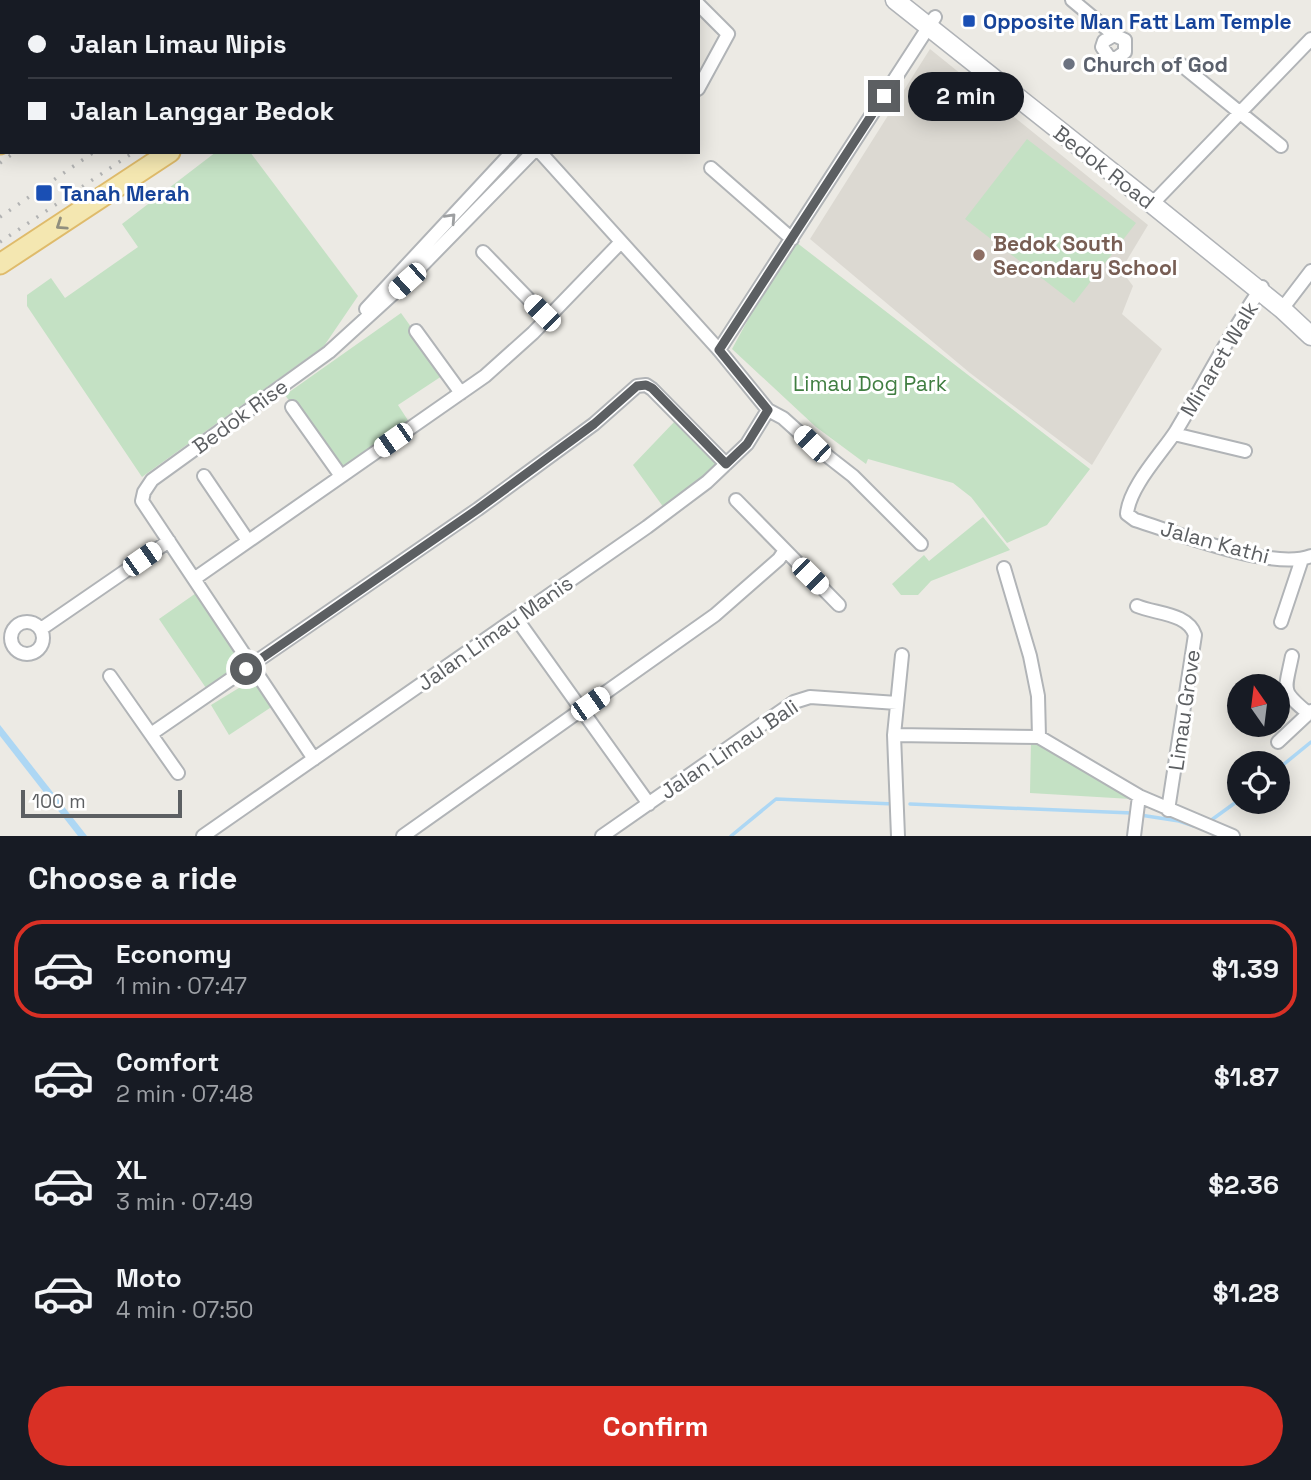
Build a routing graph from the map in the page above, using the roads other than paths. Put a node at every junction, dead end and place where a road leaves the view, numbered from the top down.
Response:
1 (895, 0) edge
2 (914, 0) edge
3 (1072, 0) edge
4 (700, 8) edge
5 (932, 22) junction
6 (1114, 34) dead end
7 (1311, 39) edge
8 (1179, 63) dead end
9 (700, 85) edge
10 (1240, 114) junction
11 (1280, 146) dead end
12 (167, 154) edge
13 (510, 154) edge
14 (532, 154) edge
15 (542, 154) edge
16 (711, 168) dead end
17 (1156, 201) junction
18 (792, 239) junction
19 (621, 242) junction
20 (483, 252) dead end
21 (2, 259) edge
22 (1311, 271) edge
23 (413, 275) junction
24 (396, 276) junction
25 (1261, 288) junction
26 (1284, 306) junction
27 (547, 318) junction
28 (1311, 321) edge
29 (416, 331) dead end
30 (1311, 336) edge
31 (719, 350) junction
32 (329, 352) junction
33 (461, 393) junction
34 (292, 407) dead end
35 (768, 410) junction
36 (1174, 434) junction
37 (1245, 451) dead end
38 (726, 464) junction
39 (204, 476) dead end
40 (341, 476) junction
41 (736, 500) dead end
42 (1129, 517) joint
43 (169, 541) junction
44 (248, 541) junction
45 (921, 544) dead end
46 (785, 551) junction
47 (1306, 557) edge
48 (1004, 568) dead end
49 (194, 579) junction
50 (839, 605) dead end
51 (1137, 606) dead end
52 (516, 618) junction
53 (1281, 622) dead end
54 (41, 629) dead end
55 (902, 655) dead end
56 (1292, 656) dead end
57 (252, 665) junction
58 (110, 676) dead end
59 (897, 703) junction
60 (582, 710) junction
61 (1310, 712) edge
62 (151, 734) junction
63 (894, 735) junction
64 (1040, 737) junction
65 (1278, 742) dead end
66 (314, 759) junction
67 (178, 773) dead end
68 (1139, 796) junction
69 (649, 804) junction
70 (1168, 810) junction
71 (203, 836) edge
72 (403, 836) edge
73 (602, 836) edge
74 (898, 836) edge
75 (1134, 836) edge
76 (1233, 836) edge

1 - 5 main road, Bedok Road
2 - 5 main road, Bedok Road
3 - 6 street
4 - 9 street
5 - 17 main road, Bedok Road
5 - 18 street
7 - 10 street
8 - 10 street
10 - 11 street
10 - 17 street
12 -> 21 main road
24 -> 13 street, Bedok Rise
14 - 23 street, Bedok Rise
15 - 19 street
16 - 18 street
17 - 25 main road, Bedok Road
18 - 31 street
19 - 27 street
19 - 31 street
20 - 27 street
22 - 26 street
23 - 24 street
23 - 32 street, Bedok Rise
24 - 32 street, Bedok Rise
25 - 26 main road, Bedok Road
25 - 36 street, Minaret Walk
26 - 28 main road, Bedok Road
26 - 30 main road, Bedok Road
27 - 33 street
29 - 33 street
31 - 35 street
32 - 43 street, Bedok Rise
33 - 40 street
34 - 40 street
35 - 38 street, Jalan Limau Manis
35 - 45 street
36 - 37 street, Minaret Walk
36 - 42 street, Minaret Walk
38 - 52 street, Jalan Limau Manis
38 - 57 street
39 - 44 street
40 - 44 street
41 - 46 street
42 - 47 street, Jalan Kathi
43 - 49 street
43 - 54 street
44 - 49 street
46 - 50 street
46 - 60 street
47 - 53 street, Jalan Kathi
48 - 64 street
49 - 57 street
51 - 70 street, Limau Grove
52 - 60 street, Jalan Limau Bali
52 - 66 street, Jalan Limau Manis
55 - 59 street
56 - 61 street
57 - 62 street
57 - 66 street
58 - 62 street
59 - 63 street
59 - 69 street, Jalan Limau Bali
60 - 69 street, Jalan Limau Bali
60 - 72 street
61 - 65 street
62 - 67 street
63 - 64 street
63 - 74 street
64 - 68 street
66 - 71 street, Jalan Limau Manis
68 - 70 street
68 - 75 street
69 - 73 street, Jalan Limau Bali
70 - 76 street

